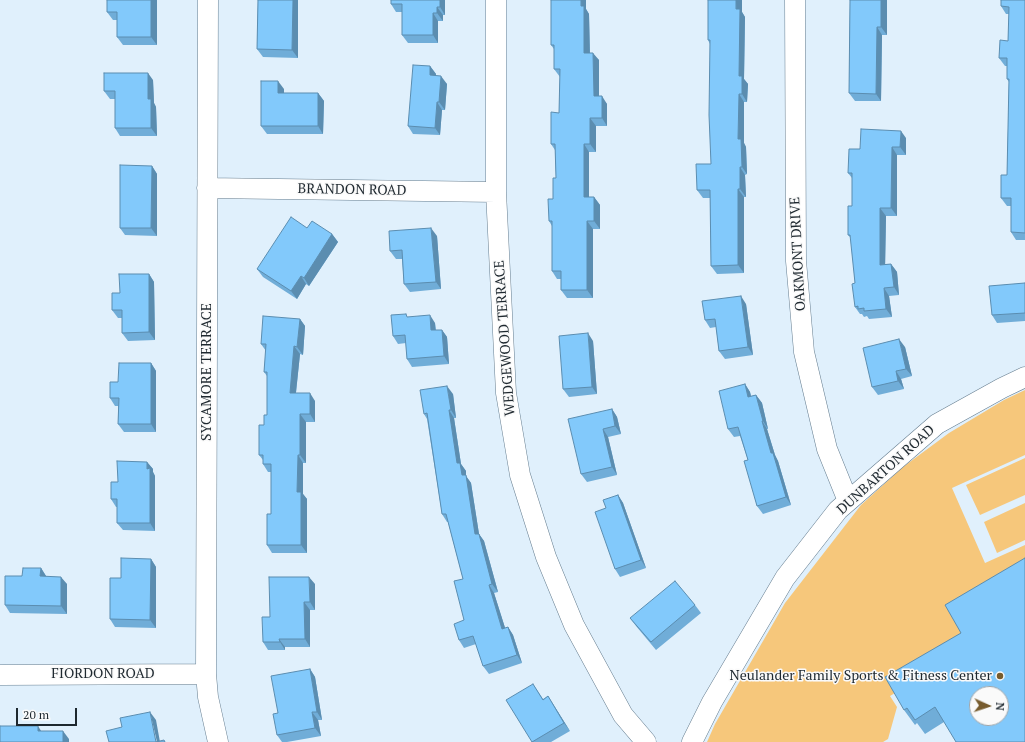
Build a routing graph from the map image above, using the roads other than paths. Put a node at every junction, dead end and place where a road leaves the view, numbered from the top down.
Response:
1 (208, 0) edge
2 (496, 0) edge
3 (795, 0) edge
4 (207, 188) junction
5 (496, 192) junction
6 (1025, 377) edge
7 (848, 501) junction
8 (206, 674) junction
9 (0, 675) edge
10 (218, 742) edge
11 (646, 742) edge
12 (692, 742) edge

1 - 4 street, SYCAMORE TERRACE
2 - 5 street, WEDGEWOOD TERRACE
3 - 7 street, OAKMONT DRIVE
4 - 5 street, BRANDON ROAD
4 - 8 street, SYCAMORE TERRACE
5 - 11 street, WEDGEWOOD TERRACE
6 - 7 street, DUNBARTON ROAD
7 - 12 street, DUNBARTON ROAD
8 - 9 street, FIORDON ROAD
8 - 10 street, SYCAMORE TERRACE

